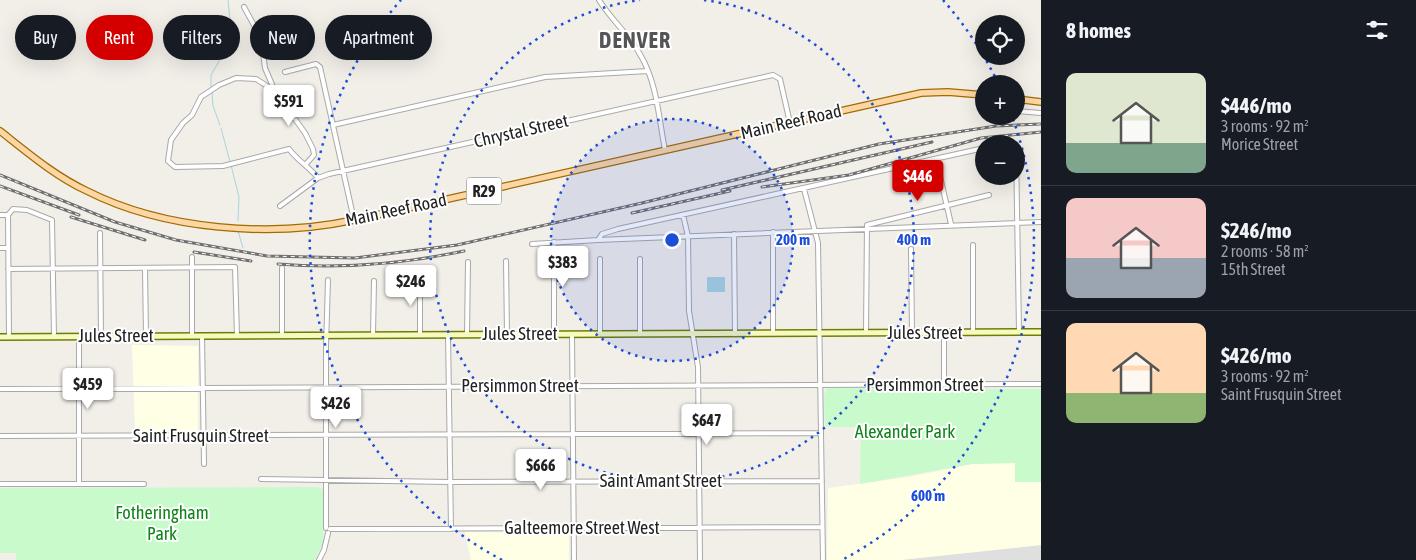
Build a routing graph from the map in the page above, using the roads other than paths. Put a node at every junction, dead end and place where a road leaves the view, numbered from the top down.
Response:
1 (599, 0) edge
2 (244, 7) dead end
3 (648, 71) junction
4 (285, 72) dead end
5 (274, 91) junction
6 (975, 94) edge
7 (1025, 100) edge
8 (655, 102) junction
9 (1041, 102) edge
10 (1025, 112) edge
11 (1041, 113) edge
12 (790, 123) junction
13 (333, 125) junction
14 (0, 132) edge
15 (666, 150) junction
16 (975, 150) edge
17 (936, 158) junction
18 (306, 164) junction
19 (343, 171) junction
20 (318, 178) junction
21 (1018, 185) edge
22 (804, 189) junction
23 (989, 196) dead end
24 (947, 205) junction
25 (280, 206) dead end
26 (0, 215) edge
27 (8, 215) junction
28 (683, 215) junction
29 (354, 220) junction
30 (884, 220) junction
31 (1018, 222) junction
32 (1041, 222) edge
33 (951, 224) junction
34 (886, 227) junction
35 (865, 229) junction
36 (816, 231) junction
37 (773, 232) junction
38 (100, 233) dead end
39 (734, 234) junction
40 (688, 236) junction
41 (598, 240) junction
42 (554, 242) junction
43 (532, 244) dead end
44 (973, 245) dead end
45 (0, 248) edge
46 (8, 248) junction
47 (912, 249) dead end
48 (192, 257) dead end
49 (600, 258) dead end
50 (640, 259) dead end
51 (506, 261) dead end
52 (468, 262) dead end
53 (192, 267) junction
54 (145, 268) junction
55 (282, 268) dead end
56 (8, 269) junction
57 (54, 269) junction
58 (100, 270) junction
59 (328, 280) dead end
60 (420, 280) dead end
61 (374, 281) dead end
62 (973, 332) junction
63 (1019, 332) junction
64 (1041, 332) edge
65 (773, 333) junction
66 (821, 333) junction
67 (866, 333) junction
68 (912, 333) junction
69 (944, 333) junction
70 (448, 334) junction
71 (467, 334) junction
72 (508, 334) junction
73 (554, 334) junction
74 (572, 334) junction
75 (600, 334) junction
76 (640, 334) junction
77 (693, 334) junction
78 (735, 334) junction
79 (282, 335) junction
80 (327, 335) junction
81 (373, 335) junction
82 (420, 335) junction
83 (78, 336) junction
84 (101, 336) junction
85 (146, 336) junction
86 (192, 336) junction
87 (202, 336) junction
88 (237, 336) junction
89 (0, 337) edge
90 (9, 337) junction
91 (54, 337) junction
92 (1041, 384) edge
93 (822, 385) junction
94 (944, 385) junction
95 (448, 386) junction
96 (698, 386) junction
97 (326, 387) junction
98 (573, 387) junction
99 (203, 388) junction
100 (0, 389) edge
101 (79, 389) junction
102 (821, 432) junction
103 (698, 433) junction
104 (573, 434) junction
105 (326, 435) junction
106 (449, 435) junction
107 (0, 436) edge
108 (79, 436) junction
109 (203, 436) junction
110 (204, 464) dead end
111 (261, 479) dead end
112 (573, 481) junction
113 (698, 481) junction
114 (822, 481) junction
115 (326, 482) junction
116 (450, 482) junction
117 (0, 484) edge
118 (79, 484) junction
119 (144, 484) dead end
120 (574, 528) junction
121 (698, 528) junction
122 (822, 528) junction
123 (451, 529) junction
124 (328, 530) junction
125 (319, 560) edge
126 (574, 560) edge
127 (700, 560) edge
128 (823, 560) edge

1 - 3 street
2 - 5 street
3 - 8 street
3 - 13 street
4 - 13 street
5 - 18 street
5 - 18 street
6 - 12 main road, Main Reef Road / R29
7 - 9 main road
8 - 12 street, Chrystal Street
8 - 15 street
8 - 19 street, Chrystal Street
10 - 11 street
12 - 15 main road, Main Reef Road / R29
13 - 19 street
14 - 29 main road, Main Reef Road / R29
15 - 29 main road, Main Reef Road / R29
16 - 17 street
17 - 22 street
17 - 24 street
18 - 20 street
19 - 20 street, Chrystal Street
19 - 29 street
20 - 25 street, Chrystal Street
21 - 31 street
22 - 28 street
22 - 36 street
23 - 24 street
24 - 30 street
24 - 33 street
26 - 27 street
27 - 46 street
27 - 57 street
28 - 40 street
28 - 41 street
30 - 34 street
30 - 35 street
31 - 32 street
31 - 33 street
31 - 63 street
33 - 34 street
34 - 35 street
35 - 36 street
35 - 67 street
36 - 37 street
36 - 66 street
37 - 39 street
37 - 65 street
38 - 58 street
39 - 40 street
39 - 78 street
40 - 41 street
40 - 77 street
41 - 42 street
42 - 43 street
42 - 73 street
44 - 62 street
45 - 46 street
46 - 56 street
47 - 68 street
48 - 53 street
49 - 75 street
50 - 76 street
51 - 72 street
52 - 71 street
53 - 54 street
53 - 86 street
53 - 88 street
54 - 58 street
54 - 85 street
55 - 79 street
56 - 57 street
56 - 90 street
57 - 58 street
57 - 91 street
58 - 84 street
59 - 80 street
60 - 82 street
61 - 81 street
62 - 63 main road, Jules Street
62 - 69 main road, Jules Street
63 - 64 main road, Jules Street
65 - 66 main road, Jules Street
65 - 78 main road, Jules Street
66 - 67 main road, Jules Street
66 - 93 street
67 - 68 main road, Jules Street
68 - 69 main road, Jules Street
69 - 94 street
70 - 71 main road, Jules Street
70 - 82 main road, Jules Street
70 - 95 street
71 - 72 main road, Jules Street
72 - 73 main road, Jules Street
73 - 74 main road, Jules Street
74 - 75 main road, Jules Street
74 - 98 street
75 - 76 main road, Jules Street
76 - 77 main road, Jules Street
77 - 78 main road, Jules Street
77 - 96 street
79 - 80 main road, Jules Street
79 - 88 main road, Jules Street
80 - 81 main road, Jules Street
80 - 97 street
81 - 82 main road, Jules Street
83 - 84 main road, Jules Street
83 - 91 main road, Jules Street
83 - 101 street
84 - 85 main road, Jules Street
85 - 86 main road, Jules Street
86 - 87 main road, Jules Street
87 - 88 main road, Jules Street
87 - 99 street
89 - 90 main road, Jules Street
90 - 91 main road, Jules Street
92 - 94 street, Persimmon Street
93 - 94 street, Persimmon Street
93 - 96 street, Persimmon Street
93 - 102 street
95 - 97 street, Persimmon Street
95 - 98 street, Persimmon Street
95 - 106 street
96 - 98 street, Persimmon Street
96 - 103 street
97 - 99 street, Persimmon Street
97 - 105 street
98 - 104 street
99 - 101 street, Persimmon Street
99 - 109 street
100 - 101 street, Persimmon Street
101 - 108 street
102 - 103 street, Saint Frusquin Street
102 - 114 street
103 - 104 street, Saint Frusquin Street
103 - 113 street
104 - 106 street, Saint Frusquin Street
104 - 112 street
105 - 106 street, Saint Frusquin Street
105 - 109 street, Saint Frusquin Street
105 - 115 street
106 - 116 street
107 - 108 street, Saint Frusquin Street
108 - 109 street, Saint Frusquin Street
108 - 118 street
109 - 110 street
111 - 115 street, Saint Amant Street
112 - 113 street, Saint Amant Street
112 - 116 street, Saint Amant Street
112 - 120 street
113 - 114 street, Saint Amant Street
113 - 121 street
114 - 122 street
115 - 116 street, Saint Amant Street
115 - 124 street
116 - 123 street
117 - 118 street
118 - 119 street
120 - 121 street, Galteemore Street West
120 - 123 street, Galteemore Street West
120 - 126 street
121 - 122 street, Galteemore Street West
121 - 127 street
122 - 128 street
123 - 124 street, Galteemore Street West
124 - 125 street

